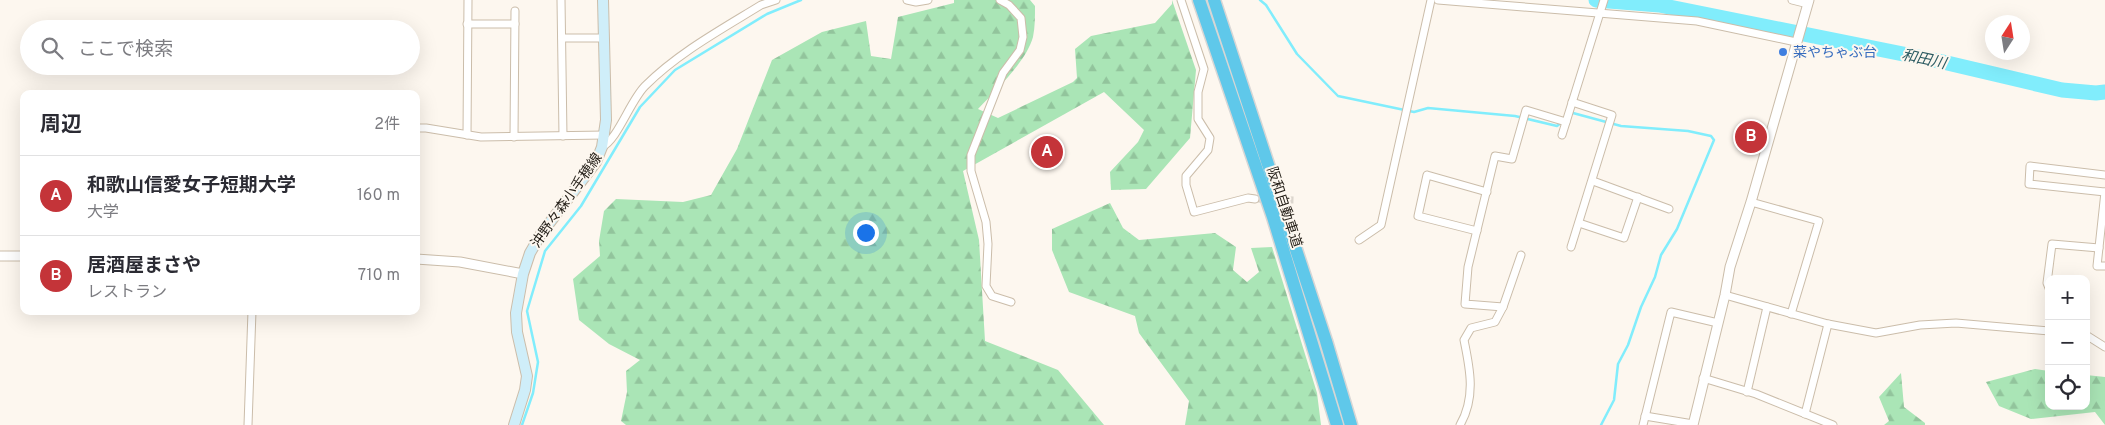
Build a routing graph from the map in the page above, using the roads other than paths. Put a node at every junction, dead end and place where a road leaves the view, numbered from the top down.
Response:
1 (468, 0) edge
2 (561, 0) edge
3 (603, 0) edge
4 (776, 0) edge
5 (907, 0) edge
6 (928, 0) edge
7 (1000, 0) edge
8 (1181, 0) edge
9 (1199, 0) edge
10 (1214, 0) edge
11 (1431, 0) edge
12 (1438, 0) edge
13 (1604, 0) edge
14 (1792, 0) edge
15 (1809, 2) edge
16 (515, 11) dead end
17 (1601, 12) junction
18 (468, 24) junction
19 (515, 24) junction
20 (562, 38) junction
21 (604, 38) junction
22 (1797, 41) junction
23 (1572, 102) junction
24 (1566, 122) junction
25 (420, 128) edge
26 (467, 135) junction
27 (605, 135) junction
28 (1562, 135) dead end
29 (562, 136) junction
30 (514, 137) junction
31 (602, 148) junction
32 (2105, 175) edge
33 (1593, 181) junction
34 (1487, 192) junction
35 (2105, 192) edge
36 (1638, 197) junction
37 (1255, 200) tunnel mouth
38 (1751, 202) junction
39 (1669, 209) dead end
40 (1579, 223) junction
41 (1477, 231) junction
42 (1359, 240) dead end
43 (1571, 247) dead end
44 (2099, 248) junction
45 (1521, 255) dead end
46 (0, 256) edge
47 (20, 256) edge
48 (420, 260) edge
49 (2105, 266) edge
50 (523, 274) junction
51 (2047, 275) edge
52 (1725, 295) junction
53 (1011, 302) dead end
54 (1503, 307) junction
55 (1767, 307) junction
56 (1791, 314) junction
57 (252, 315) edge
58 (1718, 323) junction
59 (1828, 324) junction
60 (2045, 331) edge
61 (2090, 337) edge
62 (2105, 346) edge
63 (1703, 378) junction
64 (1747, 392) junction
65 (1805, 414) junction
66 (1645, 416) junction
67 (1693, 424) edge
68 (248, 425) edge
69 (514, 425) edge
70 (1337, 425) edge
71 (1351, 425) edge
72 (1460, 425) edge
73 (1643, 425) edge
74 (1832, 425) edge

1 - 18 street
2 - 20 street
3 - 21 main road, 沖野々森小手穂線
4 - 31 street
5 - 6 street
7 - 53 street
8 - 37 street
9 - 70 highway, 阪和自動車道
10 - 71 highway, 阪和自動車道
11 - 42 street
12 - 17 street
13 - 17 street
14 - 15 street
15 - 22 street
16 - 19 street
17 - 22 street
17 - 23 street
18 - 19 street
18 - 26 street
19 - 30 street
20 - 21 street
20 - 29 street
21 - 27 main road, 沖野々森小手穂線
22 - 38 street
23 - 24 street
23 - 33 street
24 - 28 street
24 - 34 street
25 - 26 street
26 - 30 street
27 - 29 street
27 - 31 main road, 沖野々森小手穂線
29 - 30 street
31 - 50 main road, 沖野々森小手穂線
32 - 35 street
33 - 36 street
33 - 40 street
34 - 41 street
34 - 41 street
35 - 44 street
36 - 39 street
36 - 40 street
38 - 52 street
38 - 56 street
40 - 43 street
41 - 54 street
44 - 49 street
44 - 51 street
45 - 54 street
46 - 47 street
48 - 50 street
50 - 69 main road, 沖野々森小手穂線
52 - 55 street
52 - 58 street
54 - 72 street
55 - 56 street
55 - 64 street
56 - 59 street
57 - 68 street
58 - 63 street
58 - 66 street
59 - 60 street
59 - 65 street
61 - 62 street
63 - 64 street
63 - 67 street
64 - 65 street
65 - 74 street
66 - 67 street
66 - 73 street

